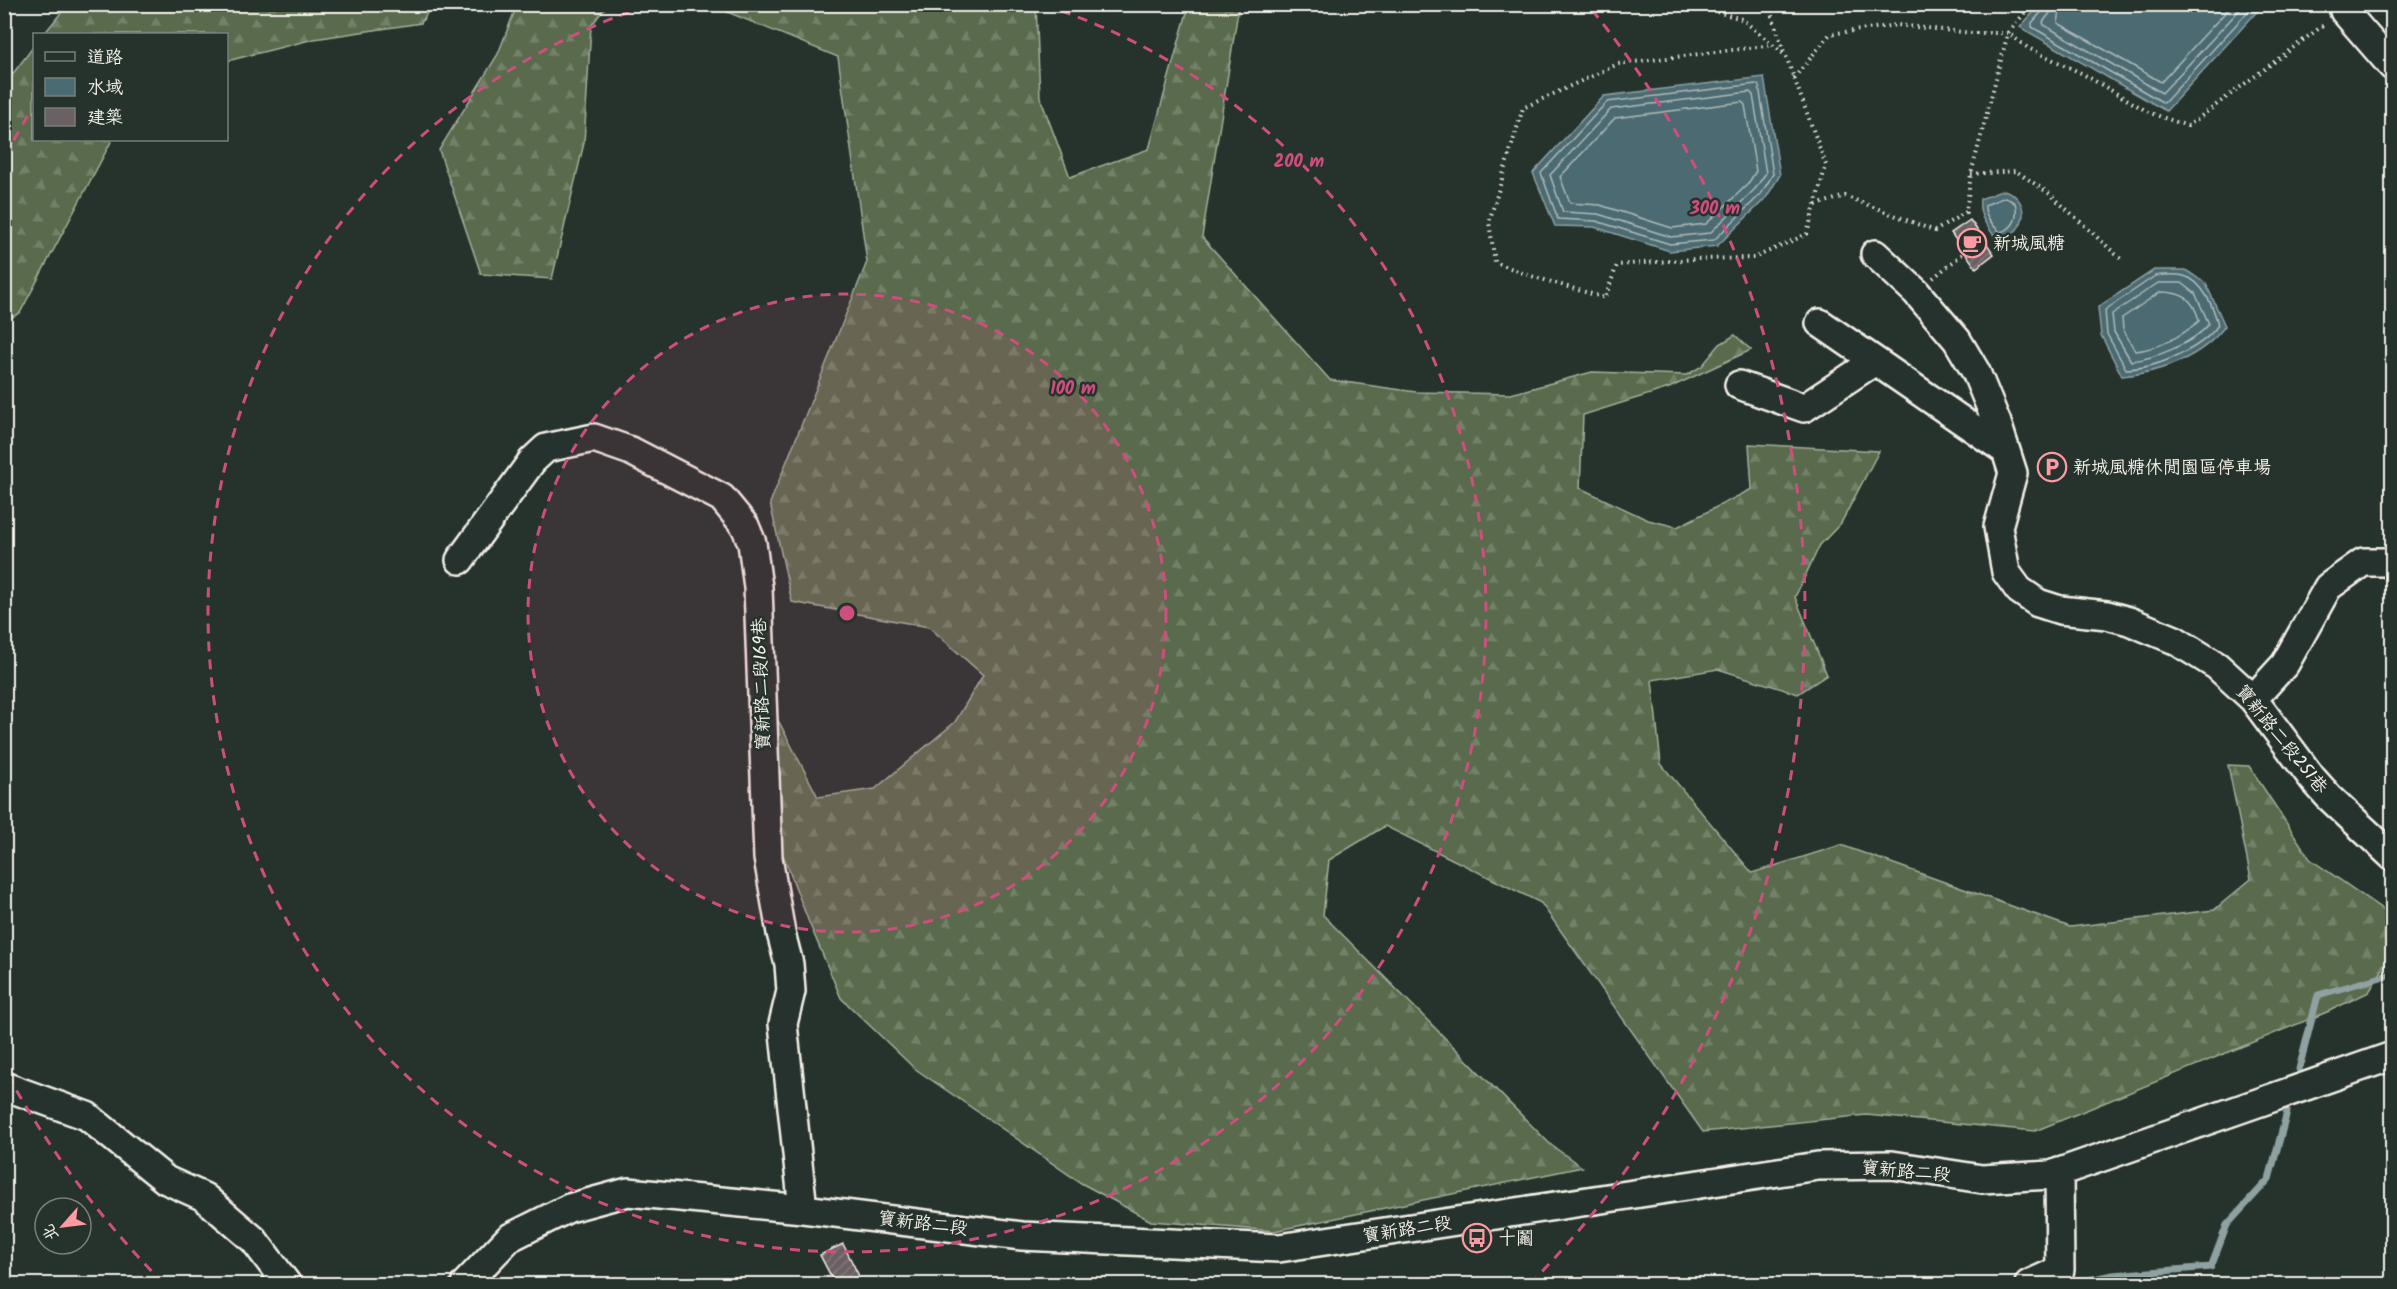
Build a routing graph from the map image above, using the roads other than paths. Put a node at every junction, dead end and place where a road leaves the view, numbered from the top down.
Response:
1 (2344, 10) road end
2 (2392, 66) edge
3 (1875, 254) dead end
4 (1820, 323) dead end
5 (1875, 361) junction
6 (1739, 385) dead end
7 (2006, 451) junction
8 (460, 560) dead end
9 (2392, 565) edge
10 (2253, 699) junction
11 (2392, 856) edge
12 (2392, 1056) edge
13 (4, 1086) edge
14 (2059, 1172) junction
15 (803, 1209) junction
16 (287, 1284) edge
17 (465, 1284) edge
18 (2029, 1284) edge

1 - 2 street
3 - 7 street, 寶新路二段251巷
4 - 5 street
5 - 6 street
5 - 7 street
7 - 10 street, 寶新路二段251巷
8 - 15 street, 寶新路二段169巷
9 - 10 street
10 - 11 street, 寶新路二段251巷
12 - 14 street, 寶新路二段
13 - 16 street
14 - 15 street, 寶新路二段
14 - 18 street
15 - 17 street, 寶新路二段

